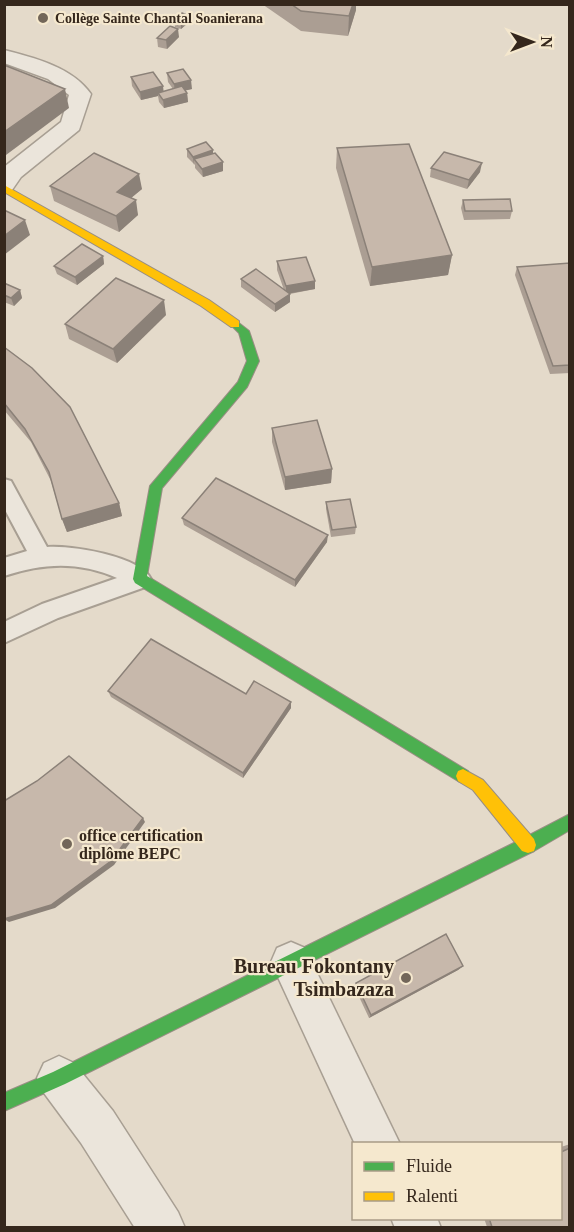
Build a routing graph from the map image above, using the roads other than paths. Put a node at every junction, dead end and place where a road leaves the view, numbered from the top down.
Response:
1 (4, 56) edge
2 (4, 186) edge
3 (4, 487) edge
4 (41, 556) junction
5 (4, 567) edge
6 (140, 579) junction
7 (4, 633) edge
8 (570, 821) edge
9 (528, 844) junction
10 (291, 962) junction
11 (59, 1078) junction
12 (4, 1102) edge
13 (378, 1142) edge
14 (162, 1227) edge

1 - 2 street
2 - 6 street
3 - 4 lane
4 - 5 lane
4 - 6 lane
6 - 7 lane
6 - 9 street
8 - 9 street
9 - 10 street
10 - 11 street
10 - 13 street
11 - 12 street
11 - 14 street

